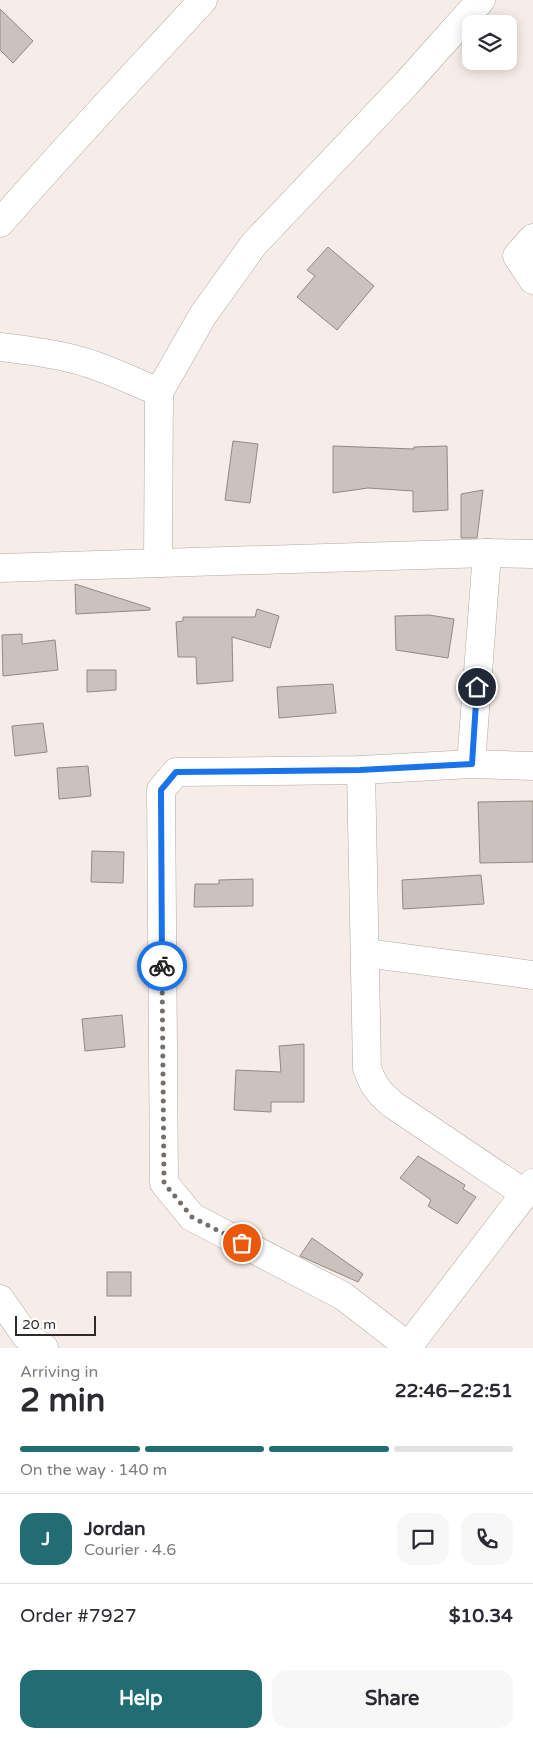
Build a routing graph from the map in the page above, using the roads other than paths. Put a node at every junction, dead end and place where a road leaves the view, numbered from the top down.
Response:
1 (202, 0) edge
2 (481, 0) edge
3 (0, 223) edge
4 (533, 238) edge
5 (533, 280) edge
6 (0, 347) edge
7 (159, 392) junction
8 (487, 553) junction
9 (533, 554) edge
10 (158, 563) junction
11 (0, 568) edge
12 (472, 764) junction
13 (533, 766) edge
14 (360, 770) junction
15 (365, 953) junction
16 (533, 975) edge
17 (528, 1188) edge
18 (0, 1299) edge
19 (408, 1347) edge
20 (44, 1348) edge

1 - 3 street
2 - 7 street
4 - 5 street
6 - 7 street
7 - 10 street
8 - 9 street
8 - 10 street
8 - 12 street
10 - 11 street
12 - 13 street
12 - 14 street
14 - 15 street
14 - 19 street
15 - 16 street
15 - 17 street
17 - 19 street
18 - 20 street

